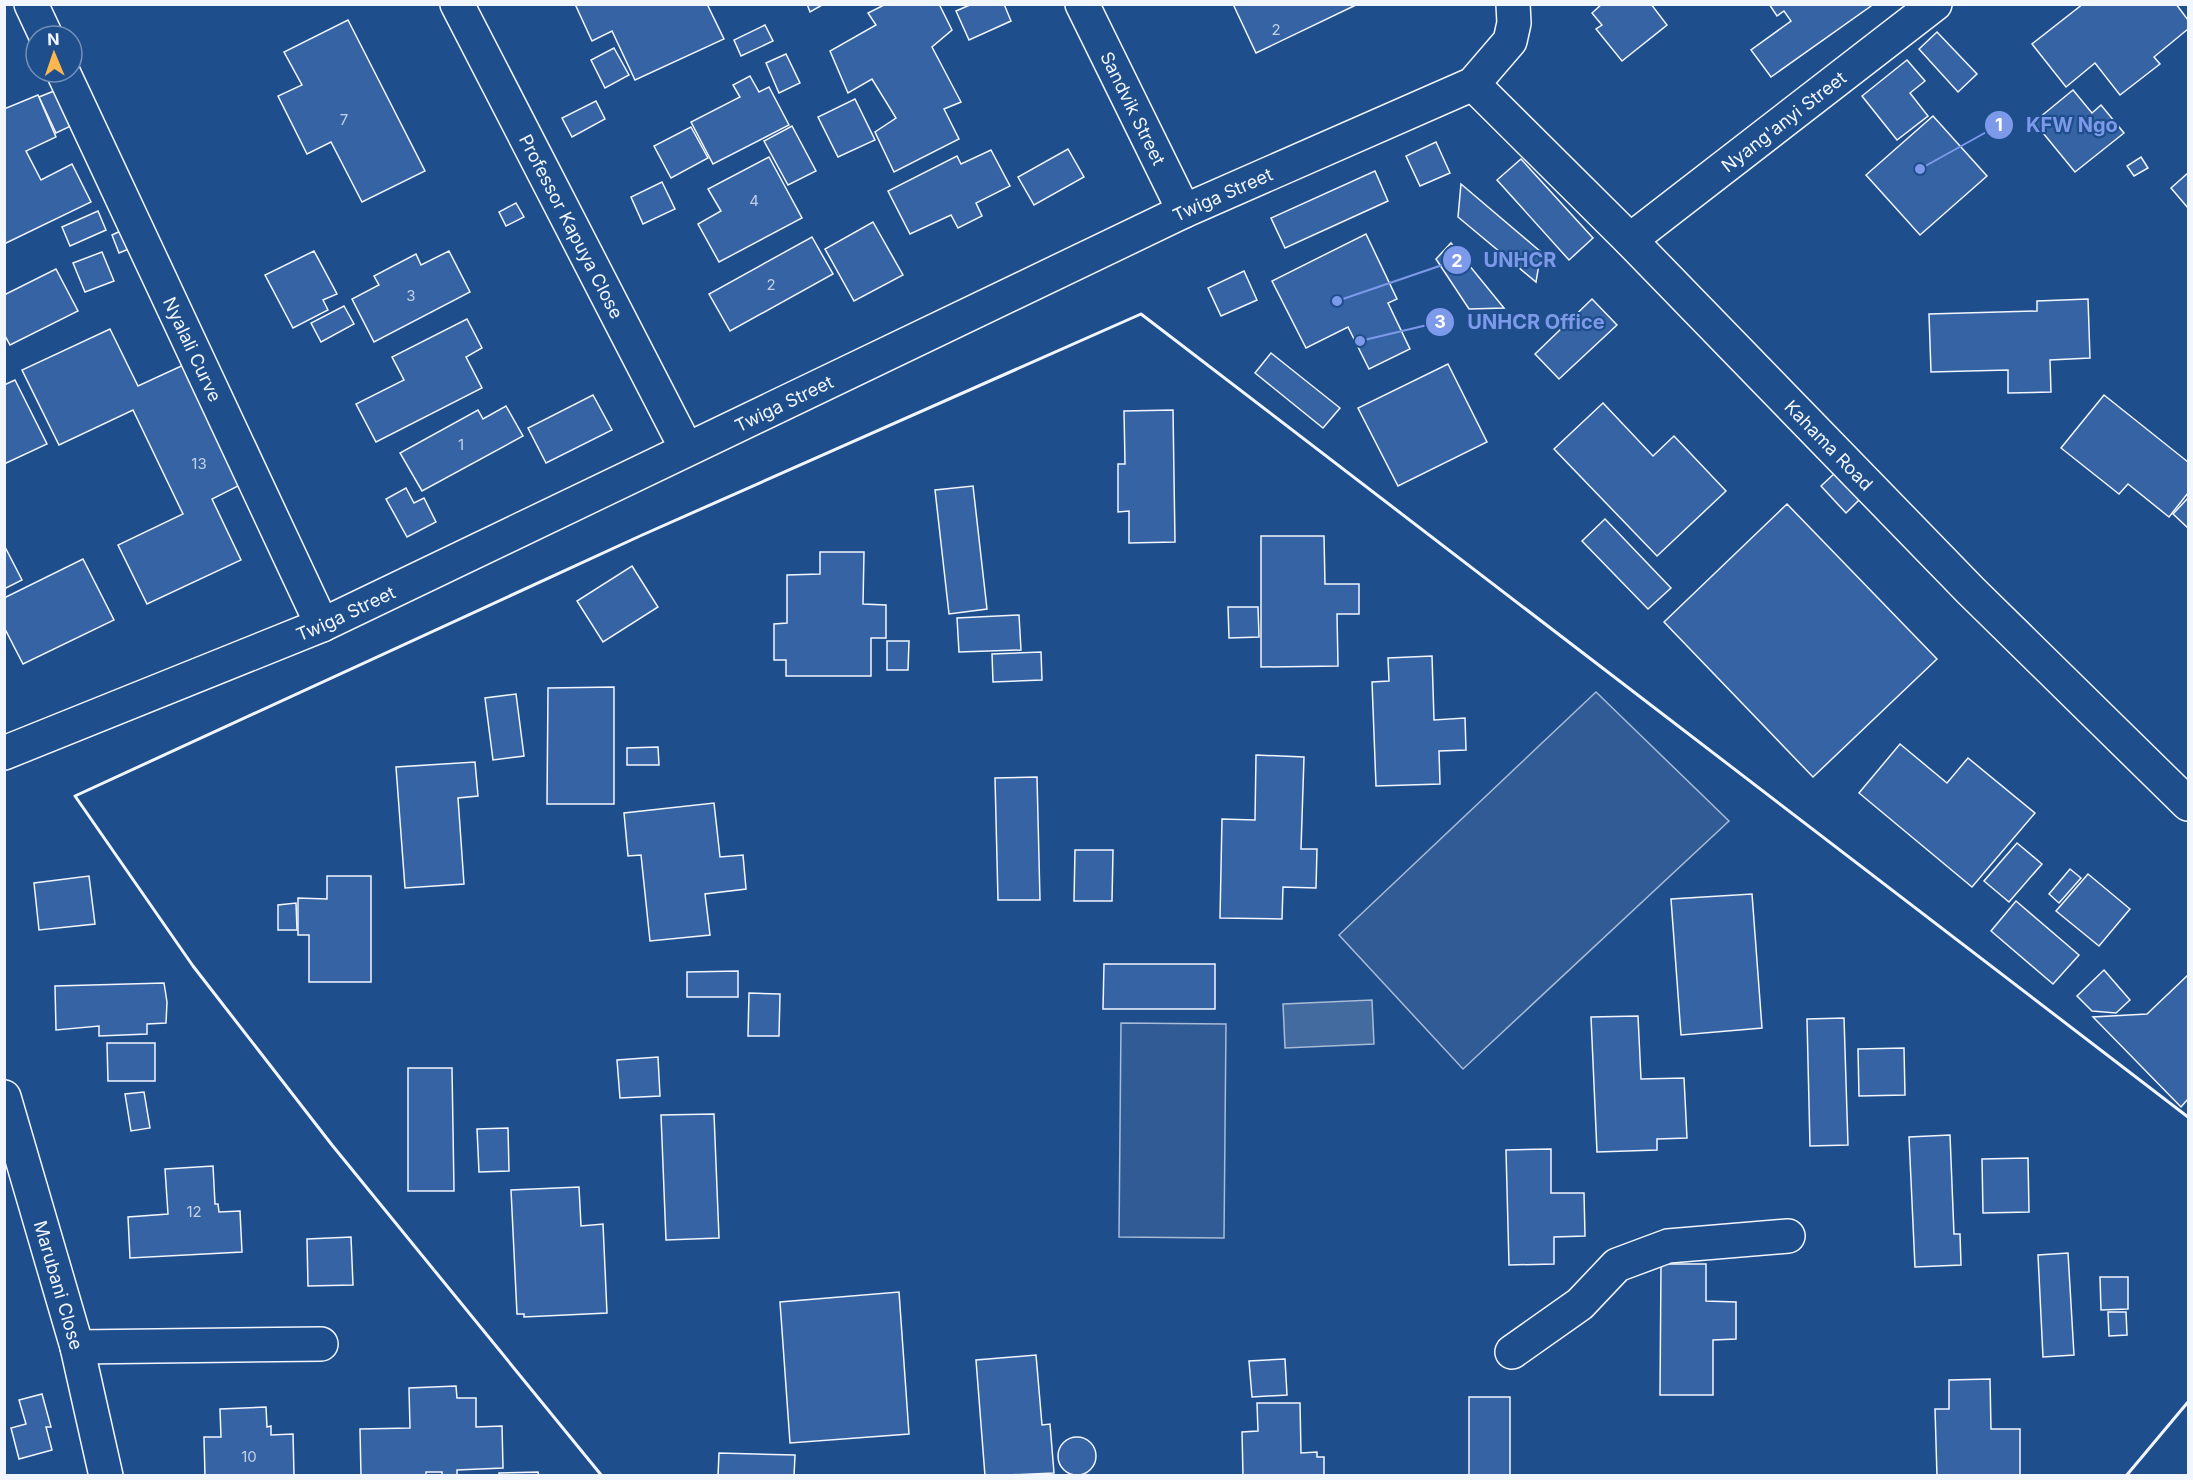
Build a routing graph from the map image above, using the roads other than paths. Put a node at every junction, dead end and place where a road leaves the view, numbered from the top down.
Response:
1 (31, 4) edge
2 (457, 4) edge
3 (1082, 4) edge
4 (1513, 4) edge
5 (1935, 4) edge
6 (40, 24) edge
7 (69, 84) edge
8 (1473, 84) junction
9 (1184, 211) junction
10 (1630, 240) junction
11 (686, 448) junction
12 (322, 625) junction
13 (4, 753) edge
14 (2188, 804) edge
15 (4, 1096) edge
16 (1788, 1236) dead end
17 (321, 1344) dead end
18 (77, 1347) junction
19 (1512, 1352) dead end
20 (106, 1476) edge

1 - 6 street
2 - 11 street, Professor Kapuya Close
3 - 9 street, Sandvik Street
4 - 8 street, Twiga Street
5 - 10 street, Nyang'anyi Street
7 - 12 street, Nyalali Curve
8 - 9 street, Twiga Street
8 - 10 street, Kahama Road
9 - 11 street, Twiga Street
10 - 14 street, Kahama Road
11 - 12 street, Twiga Street
12 - 13 street, Twiga Street
15 - 18 street, Marubani Close
16 - 19 street
17 - 18 street
18 - 20 street, Marubani Close

